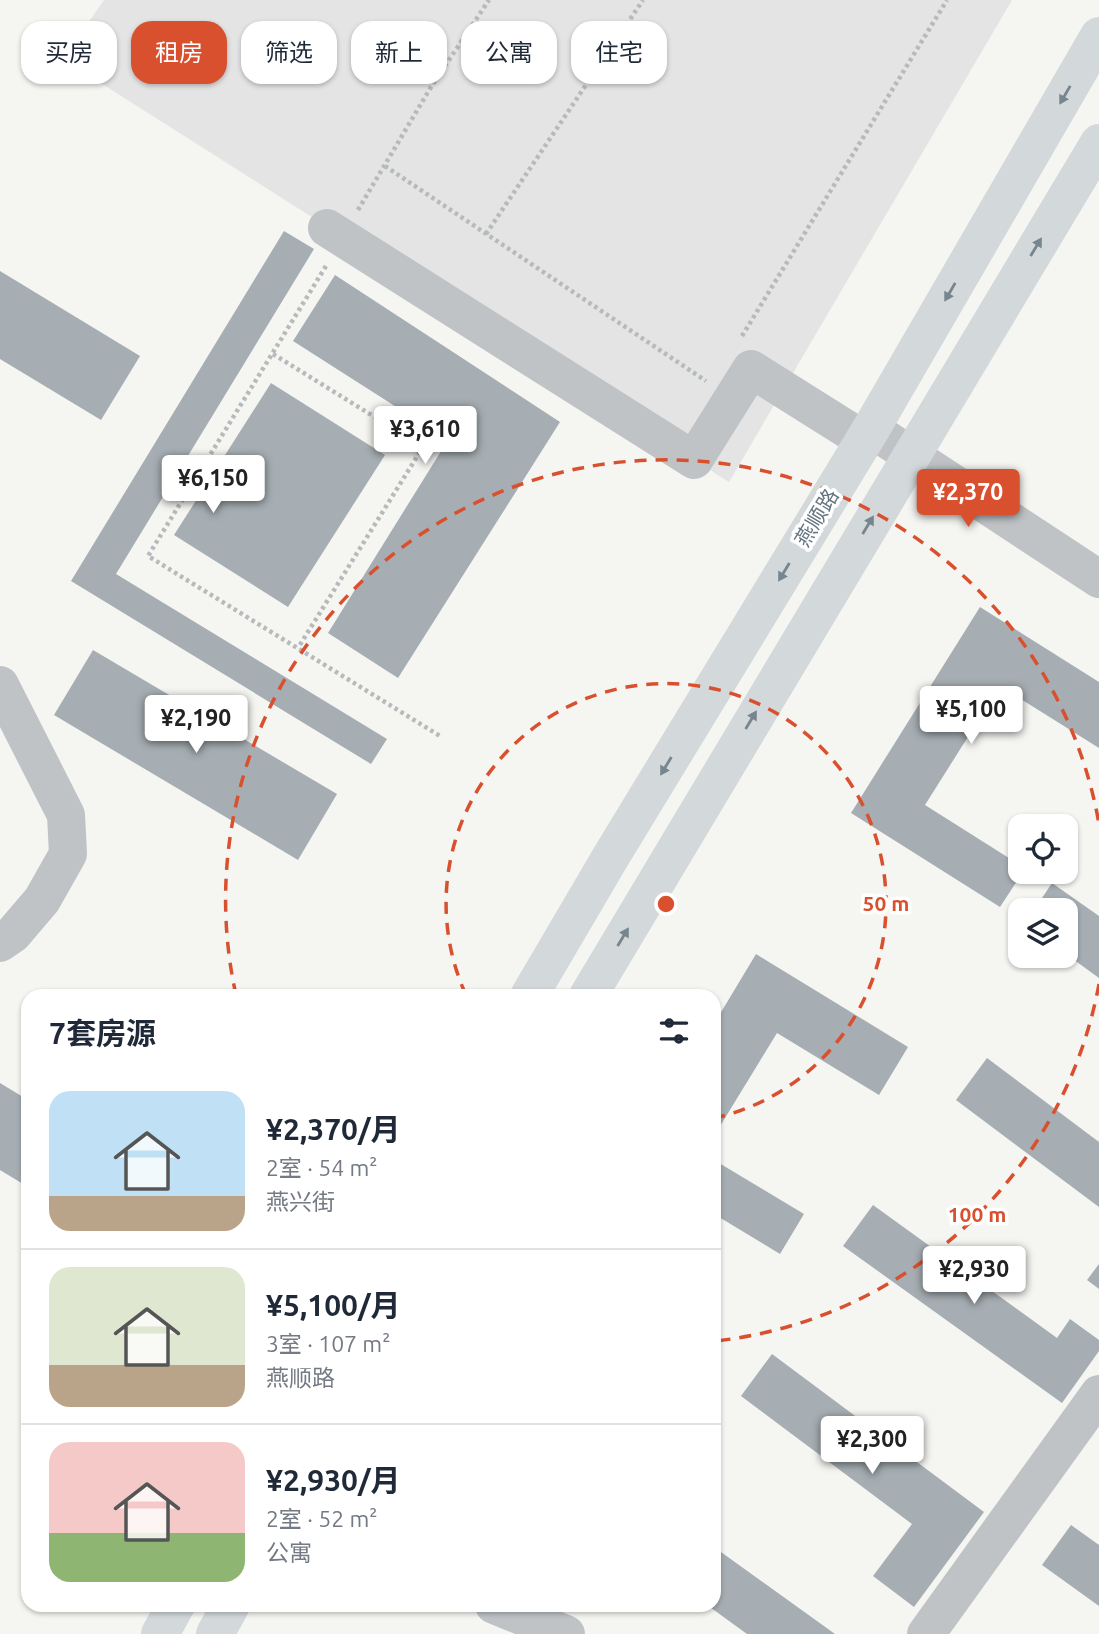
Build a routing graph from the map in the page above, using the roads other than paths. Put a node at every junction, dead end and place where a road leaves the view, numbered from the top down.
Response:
1 (1099, 36) edge
2 (1099, 143) edge
3 (335, 233) road end
4 (867, 434) junction
5 (911, 455) junction
6 (1099, 579) edge
7 (0, 685) edge
8 (0, 943) edge
9 (533, 989) edge
10 (592, 989) edge
11 (1099, 1394) edge
12 (172, 1612) edge
13 (226, 1612) edge
14 (511, 1612) edge
15 (160, 1634) edge
16 (215, 1634) edge
17 (566, 1634) edge
18 (926, 1634) edge

1 -> 4 main road, 燕顺路
5 -> 2 main road
3 - 4 street
4 - 5 street
4 -> 9 main road, 燕顺路
5 - 6 street
10 -> 5 main road
7 - 8 street
11 - 18 street
12 - 15 main road
13 - 16 main road
14 - 17 street

